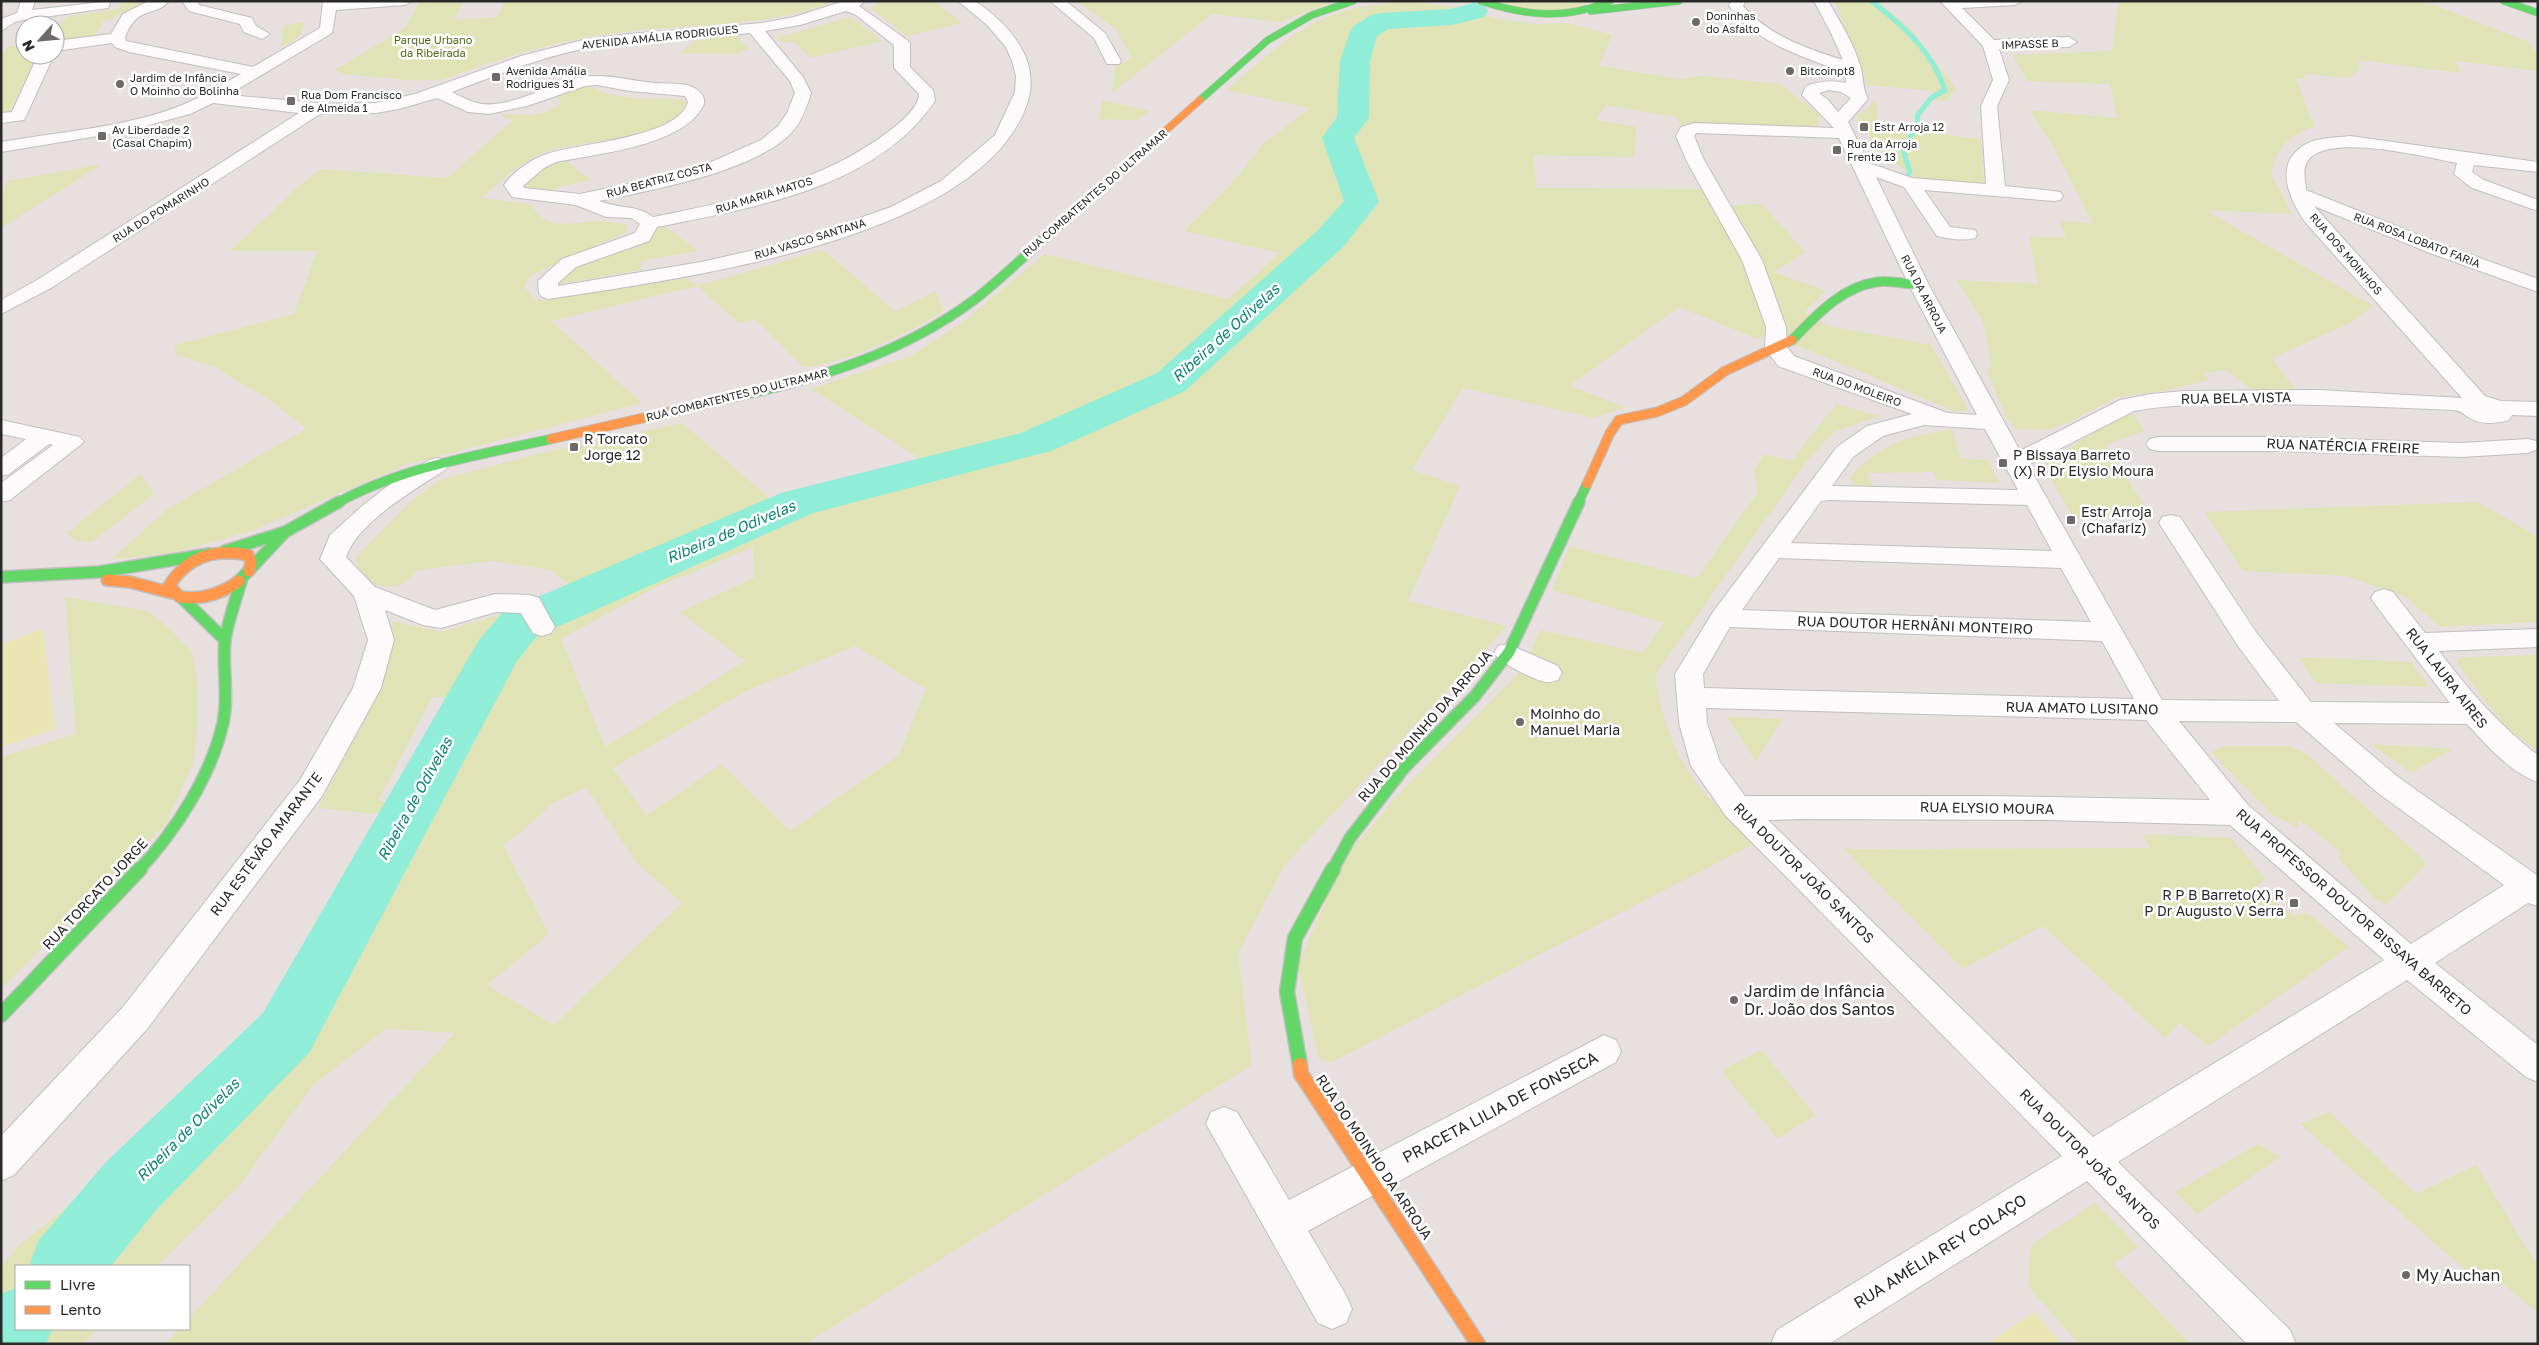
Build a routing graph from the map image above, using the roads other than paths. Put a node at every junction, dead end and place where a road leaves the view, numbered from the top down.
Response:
1 (28, 1) edge
2 (104, 1) edge
3 (162, 1) edge
4 (190, 1) edge
5 (405, 1) edge
6 (965, 1) edge
7 (1057, 1) edge
8 (1353, 1) edge
9 (1481, 1) edge
10 (1610, 1) edge
11 (1738, 1) edge
12 (1821, 1) edge
13 (2015, 1) edge
14 (2504, 1) edge
15 (2528, 1) edge
16 (1675, 2) edge
17 (1949, 3) edge
18 (330, 4) edge
19 (852, 4) edge
20 (2538, 5) edge
21 (1585, 12) junction
22 (2538, 13) edge
23 (23, 15) edge
24 (30, 15) edge
25 (15, 18) edge
26 (1, 27) edge
27 (754, 28) junction
28 (262, 34) dead end
29 (117, 38) junction
30 (2069, 42) dead end
31 (65, 45) edge
32 (1990, 45) junction
33 (1844, 58) junction
34 (1113, 61) dead end
35 (41, 65) edge
36 (256, 72) junction
37 (1810, 89) junction
38 (438, 92) junction
39 (211, 98) junction
40 (1856, 99) junction
41 (318, 108) junction
42 (1, 118) edge
43 (1843, 128) junction
44 (1, 146) edge
45 (2467, 159) junction
46 (1862, 167) junction
47 (2538, 167) edge
48 (1910, 183) junction
49 (1996, 192) junction
50 (2298, 193) junction
51 (2054, 196) dead end
52 (580, 200) junction
53 (2538, 206) edge
54 (650, 223) junction
55 (1968, 234) dead end
56 (1919, 285) junction
57 (2538, 286) edge
58 (1, 308) edge
59 (1776, 348) junction
60 (2485, 408) junction
61 (2538, 409) edge
62 (1943, 418) junction
63 (1992, 423) junction
64 (1, 427) edge
65 (45, 436) junction
66 (2158, 444) dead end
67 (2533, 450) edge
68 (2016, 462) junction
69 (437, 464) junction
70 (1, 468) edge
71 (1, 495) edge
72 (1811, 495) junction
73 (2036, 498) junction
74 (2171, 523) dead end
75 (285, 532) junction
76 (1772, 550) junction
77 (225, 551) junction
78 (209, 554) junction
79 (2070, 560) junction
80 (249, 571) junction
81 (63, 576) junction
82 (1, 577) edge
83 (241, 581) junction
84 (366, 593) junction
85 (177, 596) junction
86 (2384, 598) dead end
87 (1722, 618) junction
88 (542, 627) dead end
89 (2109, 632) junction
90 (2538, 638) edge
91 (225, 640) junction
92 (2419, 642) junction
93 (1508, 653) junction
94 (1548, 673) dead end
95 (1691, 698) junction
96 (2154, 710) junction
97 (2303, 712) junction
98 (2472, 714) junction
99 (2538, 771) edge
100 (1737, 808) junction
101 (2237, 813) junction
102 (2533, 889) edge
103 (2408, 962) junction
104 (1, 1015) edge
105 (1604, 1051) dead end
106 (2538, 1066) edge
107 (1224, 1124) dead end
108 (2090, 1159) junction
109 (1, 1163) edge
110 (1369, 1177) junction
111 (1282, 1224) junction
112 (1332, 1309) dead end
113 (1478, 1344) edge
114 (1790, 1344) edge
115 (2276, 1344) edge

1 - 23 street
2 - 24 street
3 - 29 street
4 - 28 street
5 - 18 street
6 - 54 street, RUA VASCO SANTANA
7 - 34 street
8 - 69 main road, RUA COMBATENTES DO ULTRAMAR
9 - 21 main road
10 - 21 main road
11 - 33 street
12 - 33 street
13 - 17 street
14 - 22 main road
15 - 20 main road
16 - 21 main road
17 - 32 street
18 - 36 street
19 - 27 street, AVENIDA AMÁLIA RODRIGUES
19 - 54 street, RUA MARIA MATOS
25 - 26 street
27 - 38 street, AVENIDA AMÁLIA RODRIGUES
27 - 52 street, RUA BEATRIZ COSTA
29 - 31 street
29 - 36 street
30 - 32 street, IMPASSE B
32 - 49 street
33 - 37 street
33 - 40 street
35 - 42 street
36 - 39 street
37 - 40 street
37 - 43 street, RUA DA ARROJA
38 - 41 street, AVENIDA AMÁLIA RODRIGUES
38 - 52 street
39 - 41 street, AVENIDA AMÁLIA RODRIGUES
39 - 44 street
40 - 43 street
41 - 58 street, RUA DO POMARINHO
43 - 46 street, RUA DA ARROJA
43 - 59 street
45 - 47 street, RUA DOS MOINHOS
45 - 50 street, RUA DOS MOINHOS
45 - 53 street
46 - 48 street
46 - 56 street, RUA DA ARROJA
48 - 49 street
48 - 55 street
49 - 51 street
50 - 57 street, RUA ROSA LOBATO FARIA
50 - 60 street, RUA DOS MOINHOS
52 - 54 street
56 - 59 main road, RUA DO MOINHO DA ARROJA
56 - 63 street, RUA DA ARROJA
59 - 62 street, RUA DO MOLEIRO
59 - 93 main road, RUA DO MOINHO DA ARROJA
60 - 61 street, RUA BELA VISTA
60 - 67 street, RUA DOS MOINHOS
60 - 68 street, RUA BELA VISTA
62 - 63 street, RUA DOUTOR JOÃO SANTOS
62 - 72 street, RUA DOUTOR JOÃO SANTOS
63 - 68 street, RUA DA ARROJA
64 - 65 street
65 - 70 street
65 - 71 street
66 - 67 street, RUA NATÉRCIA FREIRE
68 - 73 street, RUA PROFESSOR DOUTOR BISSAYA BARRETO
69 - 75 main road, RUA COMBATENTES DO ULTRAMAR
69 - 84 street, RUA ESTÊVÃO AMARANTE
72 - 73 street
72 - 76 street, RUA DOUTOR JOÃO SANTOS
73 - 79 street, RUA PROFESSOR DOUTOR BISSAYA BARRETO
74 - 97 street
75 - 77 main road, RUA COMBATENTES DO ULTRAMAR
75 - 80 main road, RUA COMBATENTES DO ULTRAMAR
76 - 79 street
76 - 87 street, RUA DOUTOR JOÃO SANTOS
77 - 78 main road, RUA COMBATENTES DO ULTRAMAR
77 - 80 main road
78 - 81 main road
78 - 85 main road
79 - 89 street, RUA PROFESSOR DOUTOR BISSAYA BARRETO
80 - 83 main road, RUA COMBATENTES DO ULTRAMAR
81 - 82 main road
81 - 85 main road
83 - 85 main road
83 - 91 main road, RUA TORCATO JORGE
84 - 88 street
84 - 109 street, RUA ESTÊVÃO AMARANTE
85 - 91 main road
86 - 92 street, RUA LAURA AIRES
87 - 89 street, RUA DOUTOR HERNÂNI MONTEIRO
87 - 95 street, RUA DOUTOR JOÃO SANTOS
89 - 96 street, RUA PROFESSOR DOUTOR BISSAYA BARRETO
90 - 92 street
91 - 104 main road, RUA TORCATO JORGE
92 - 98 street, RUA LAURA AIRES
93 - 94 street
93 - 110 main road, RUA DO MOINHO DA ARROJA
95 - 96 street, RUA AMATO LUSITANO
95 - 100 street, RUA DOUTOR JOÃO SANTOS
96 - 97 street, RUA AMATO LUSITANO
96 - 101 street, RUA PROFESSOR DOUTOR BISSAYA BARRETO
97 - 98 street, RUA AMATO LUSITANO
97 - 102 street
98 - 99 street, RUA LAURA AIRES
100 - 101 street, RUA ELYSIO MOURA
100 - 108 street, RUA DOUTOR JOÃO SANTOS
101 - 103 street, RUA PROFESSOR DOUTOR BISSAYA BARRETO
102 - 103 street, RUA AMÉLIA REY COLAÇO
103 - 106 street, RUA PROFESSOR DOUTOR BISSAYA BARRETO
103 - 108 street, RUA AMÉLIA REY COLAÇO
105 - 110 street, PRACETA LILIA DE FONSECA
107 - 111 street
108 - 114 street, RUA AMÉLIA REY COLAÇO
108 - 115 street, RUA DOUTOR JOÃO SANTOS
110 - 111 street, PRACETA LILIA DE FONSECA
110 - 113 main road, RUA DO MOINHO DA ARROJA
111 - 112 street

